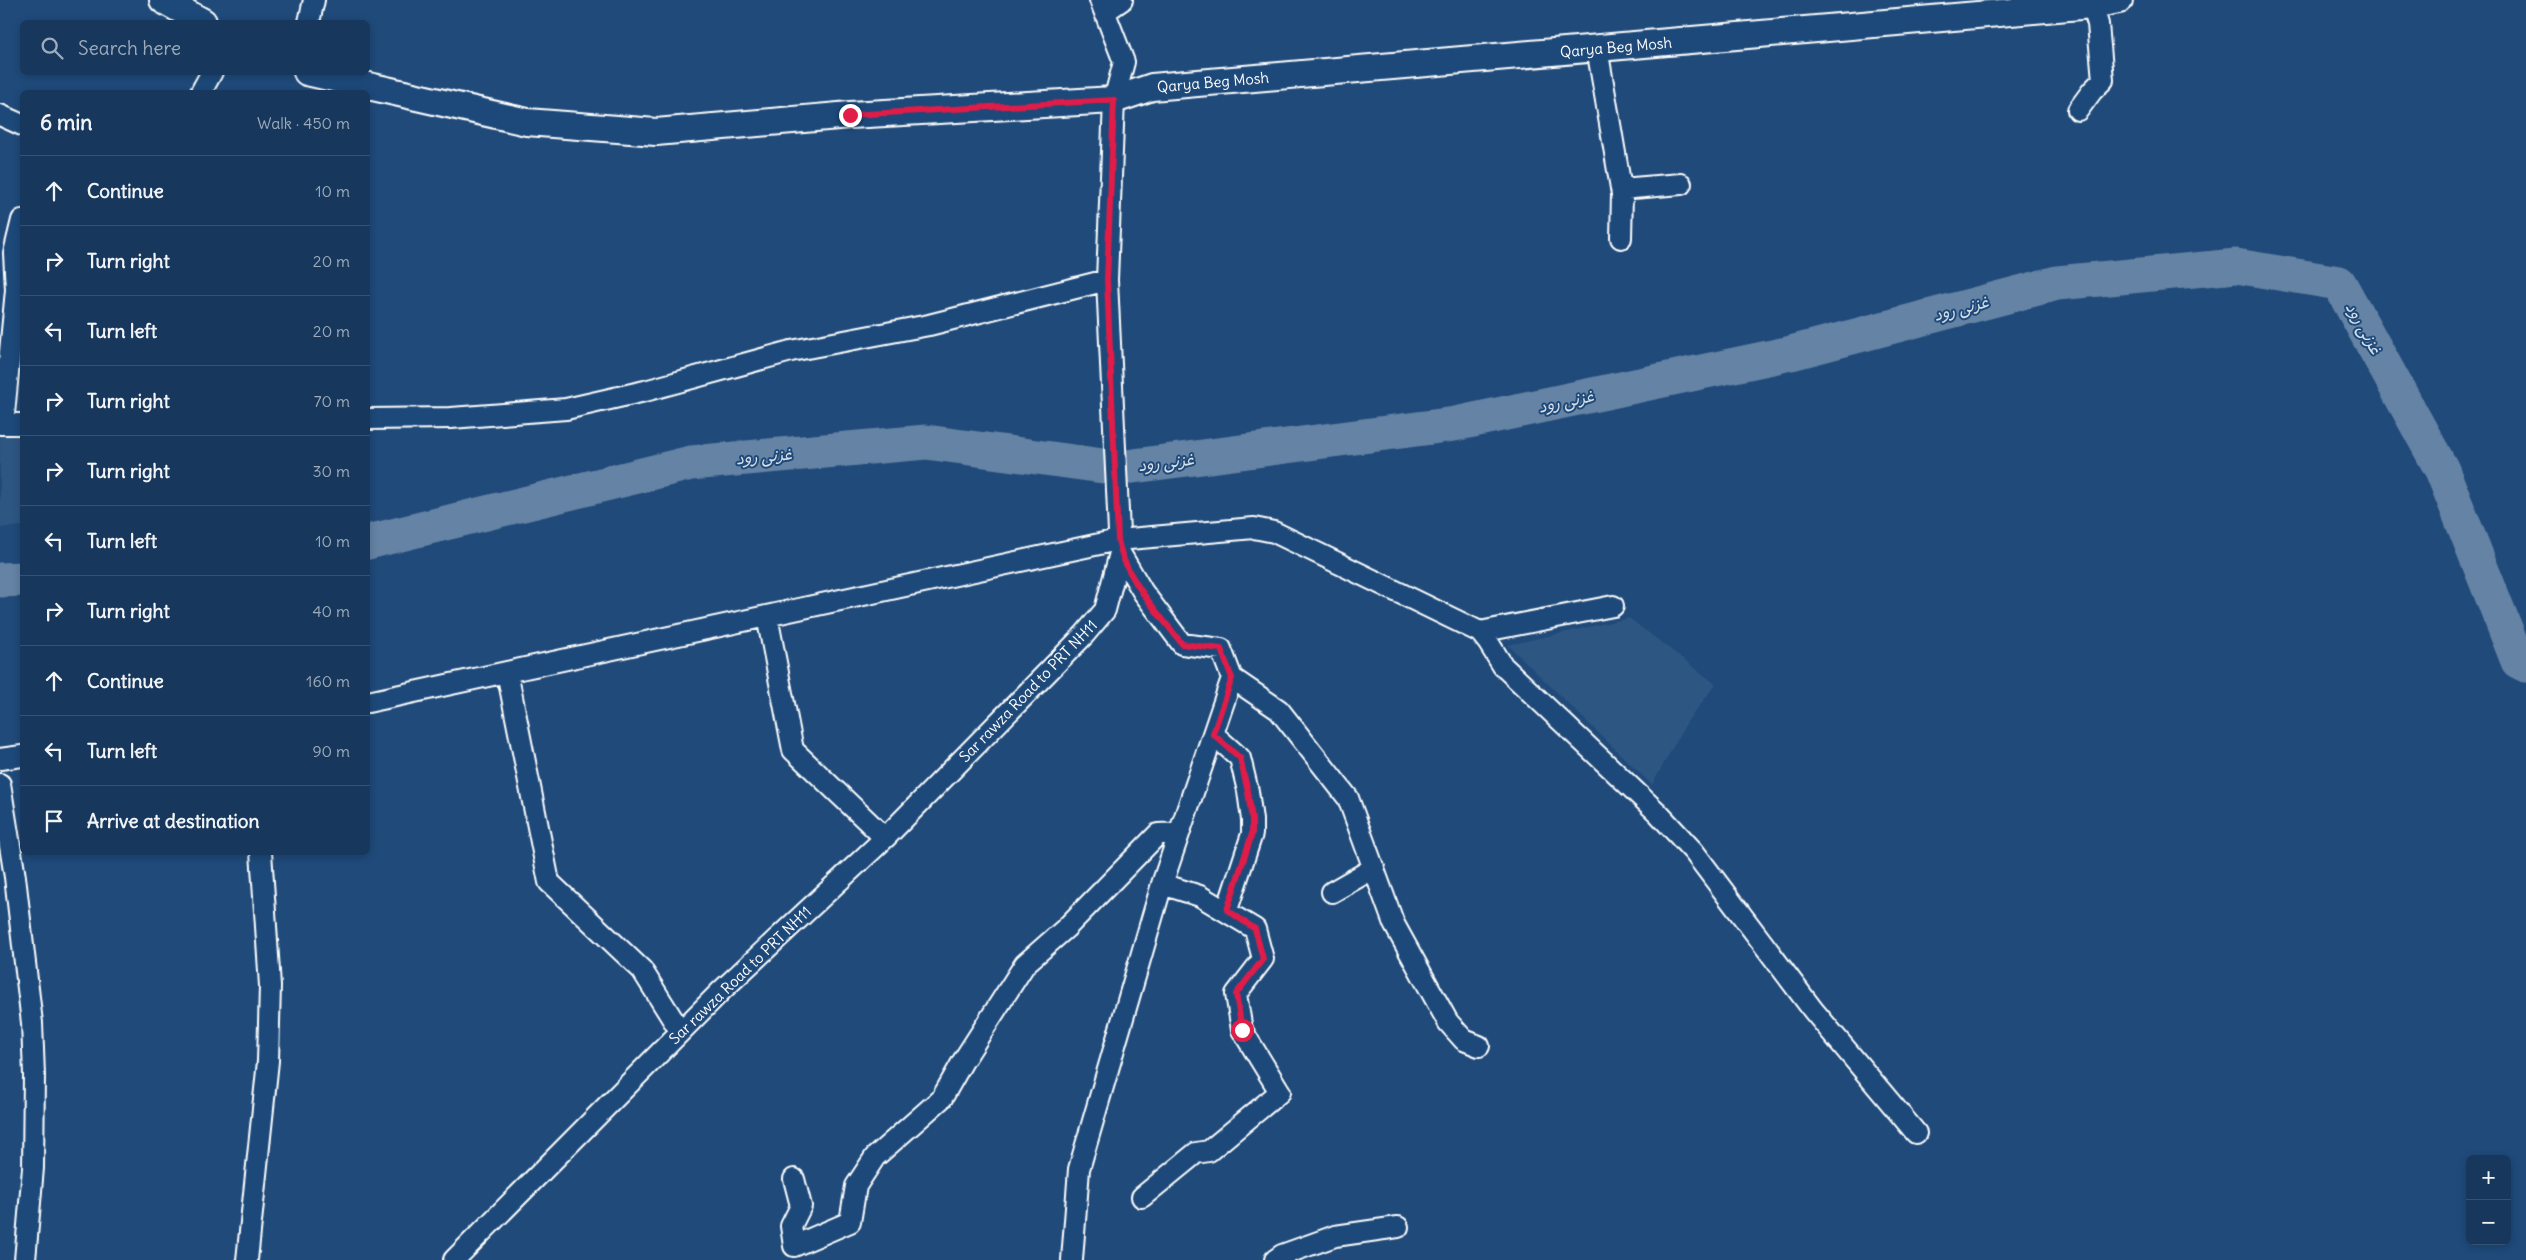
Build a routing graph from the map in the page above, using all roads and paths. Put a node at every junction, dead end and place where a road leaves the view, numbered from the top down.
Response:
1 (163, 0) edge
2 (314, 0) edge
3 (2119, 0) edge
4 (1109, 4) edge
5 (2092, 5) junction
6 (199, 20) edge
7 (309, 20) edge
8 (1597, 48) junction
9 (210, 75) edge
10 (320, 75) edge
11 (202, 90) edge
12 (1114, 100) junction
13 (2078, 110) dead end
14 (0, 114) edge
15 (20, 125) edge
16 (1681, 184) dead end
17 (1621, 189) junction
18 (20, 228) edge
19 (1621, 238) dead end
20 (1107, 280) junction
21 (370, 419) edge
22 (8, 424) edge
23 (1119, 538) junction
24 (1613, 606) dead end
25 (767, 616) junction
26 (1480, 632) junction
27 (507, 672) junction
28 (1232, 678) junction
29 (370, 702) edge
30 (1213, 734) junction
31 (20, 756) edge
32 (0, 759) edge
33 (0, 784) edge
34 (1179, 833) junction
35 (885, 838) junction
36 (261, 855) edge
37 (1374, 868) junction
38 (1162, 884) junction
39 (1332, 892) dead end
40 (1227, 910) junction
41 (680, 1031) junction
42 (1479, 1046) dead end
43 (1916, 1133) dead end
44 (794, 1179) dead end
45 (1142, 1197) dead end
46 (1398, 1227) dead end
47 (25, 1260) edge
48 (247, 1260) edge
49 (454, 1260) edge
50 (1072, 1260) edge
51 (1275, 1260) edge

1 - 6 main road
2 - 7 street
3 - 5 main road, Qarya Beg Mosh
4 - 12 street, Sar rawza Road to PRT NH11
5 - 8 main road, Qarya Beg Mosh
5 - 13 street
8 - 12 main road, Qarya Beg Mosh
8 - 17 street
9 - 11 street
10 - 12 main road
12 - 20 street, Sar rawza Road to PRT NH11
14 - 15 street
16 - 17 street
17 - 19 street
18 - 22 street
20 - 21 street
20 - 23 street, Sar rawza Road to PRT NH11
23 - 25 street
23 - 26 street
23 - 28 street
23 - 35 street, Sar rawza Road to PRT NH11
24 - 26 street
25 - 27 street
25 - 35 street
26 - 43 street
27 - 29 street
27 - 41 street
28 - 30 street
28 - 37 street
30 - 34 street
30 - 40 street
31 - 32 street
33 - 47 street
34 - 38 street
34 - 44 street
35 - 41 street, Sar rawza Road to PRT NH11
36 - 48 street
37 - 39 street
37 - 42 street
38 - 40 street
38 - 50 street
40 - 45 street
41 - 49 street, Sar rawza Road to PRT NH11
46 - 51 street

